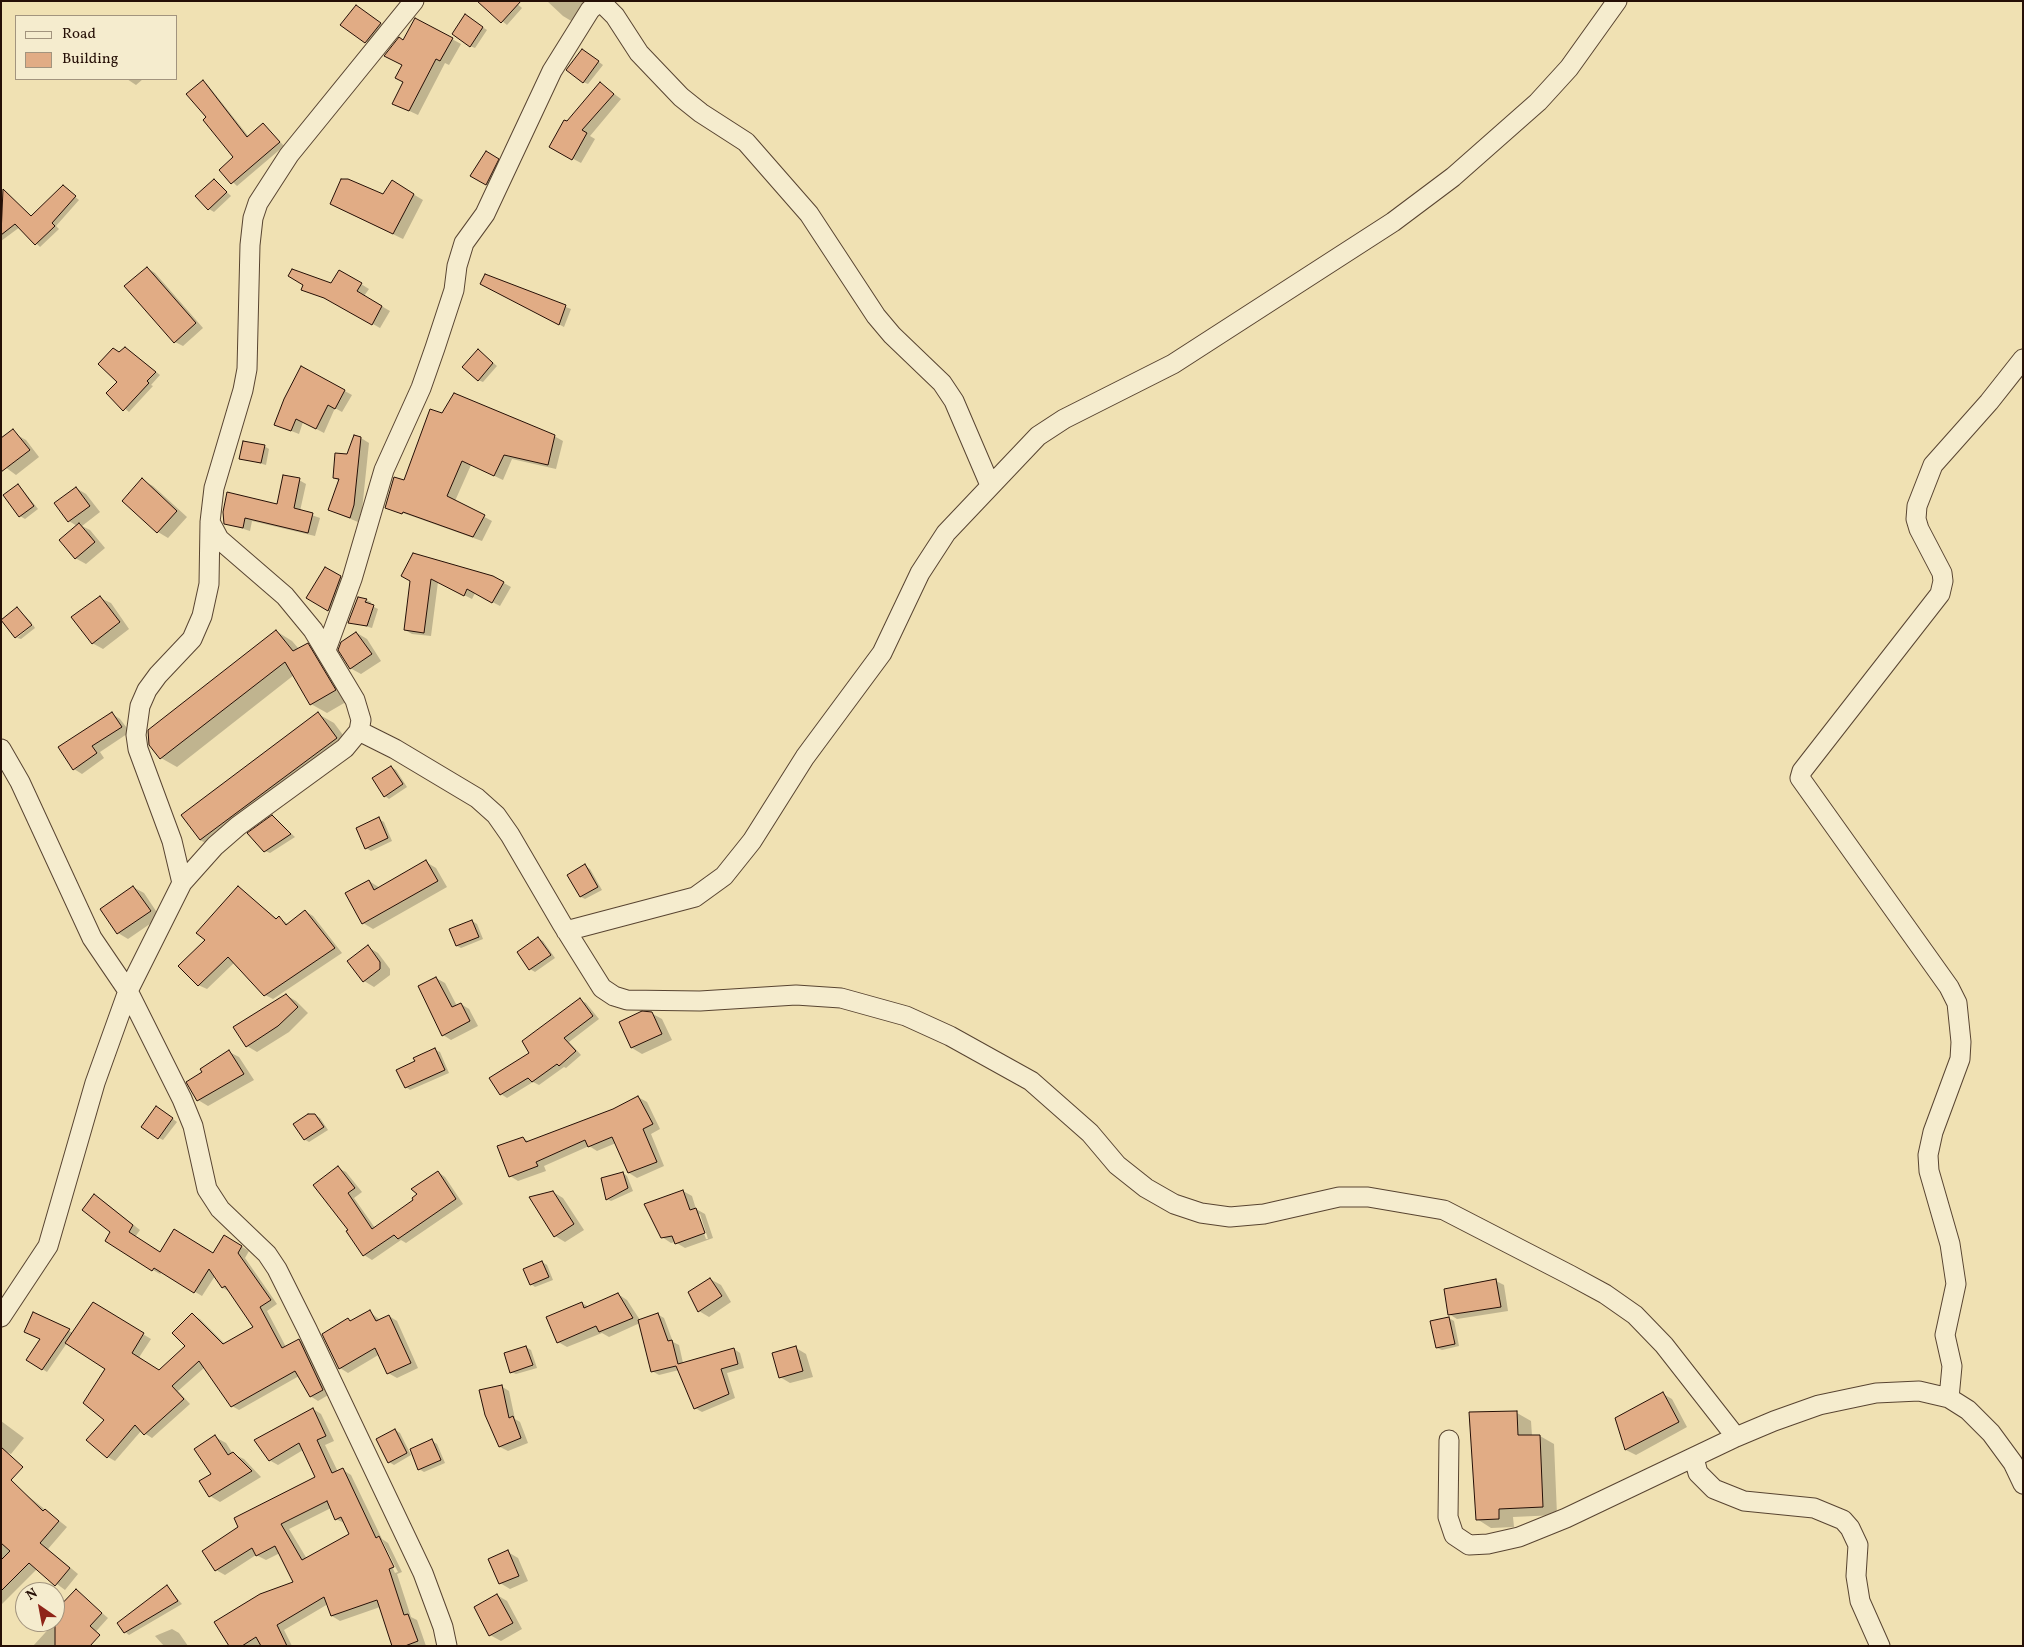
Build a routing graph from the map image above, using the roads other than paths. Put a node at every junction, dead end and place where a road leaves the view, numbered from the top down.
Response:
1 (414, 1) edge
2 (1617, 1) edge
3 (2023, 358) edge
4 (990, 485) junction
5 (210, 522) junction
6 (326, 650) junction
7 (359, 731) junction
8 (1, 749) edge
9 (182, 883) junction
10 (566, 931) junction
11 (128, 991) junction
12 (1, 1318) edge
13 (1949, 1398) junction
14 (1736, 1436) junction
15 (1449, 1440) dead end
16 (1694, 1458) junction
17 (2023, 1484) edge
18 (447, 1646) edge
19 (1880, 1646) edge

1 - 5 street
2 - 4 street
3 - 13 street
4 - 6 street
4 - 10 street
5 - 6 street
5 - 9 street
6 - 7 street
7 - 9 street
7 - 10 street
8 - 11 street
9 - 11 street
10 - 14 street
11 - 12 street
11 - 18 street
13 - 14 street
13 - 17 street
14 - 16 street
15 - 16 street
16 - 19 street

